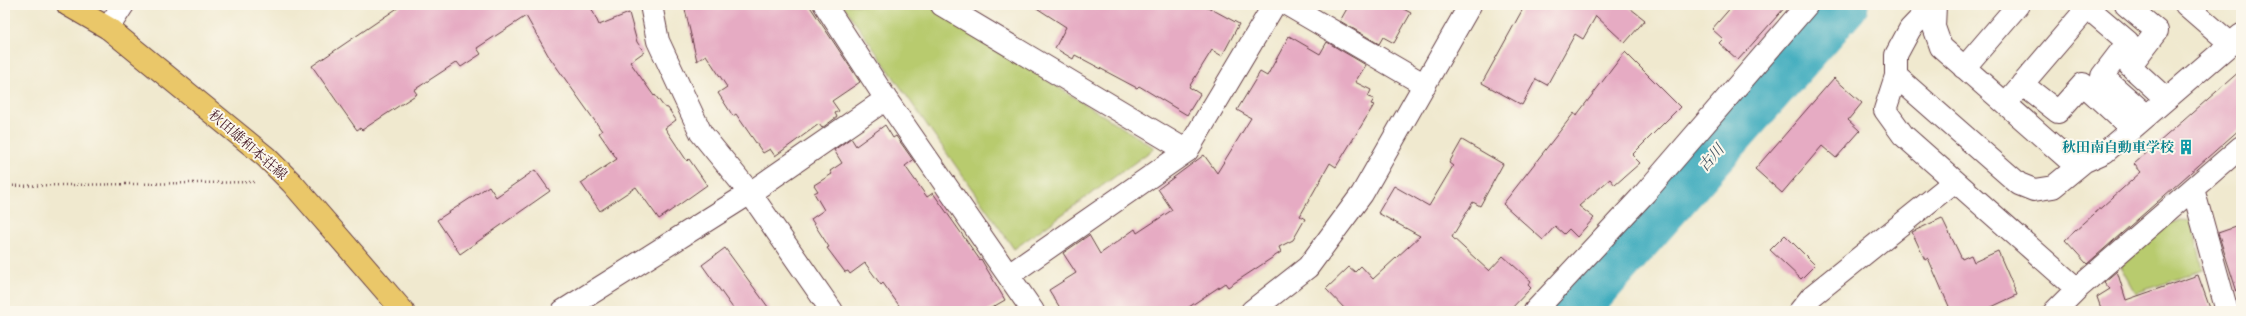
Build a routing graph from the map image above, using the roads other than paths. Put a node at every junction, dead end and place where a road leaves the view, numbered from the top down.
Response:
1 (68, 5) edge
2 (123, 5) edge
3 (651, 5) edge
4 (825, 5) edge
5 (942, 5) edge
6 (1274, 5) edge
7 (1288, 5) edge
8 (1470, 5) edge
9 (1807, 5) edge
10 (1934, 5) edge
11 (2018, 5) edge
12 (2126, 5) edge
13 (2186, 5) edge
14 (2089, 6) edge
15 (108, 28) junction
16 (2236, 39) edge
17 (1964, 68) junction
18 (1896, 76) junction
19 (2022, 84) junction
20 (1425, 85) junction
21 (886, 99) junction
22 (2166, 99) junction
23 (2005, 104) junction
24 (2139, 122) junction
25 (2241, 147) edge
26 (1187, 151) junction
27 (2086, 160) junction
28 (1955, 181) junction
29 (2193, 189) junction
30 (750, 193) junction
31 (1009, 275) junction
32 (2077, 288) junction
33 (403, 311) edge
34 (563, 311) edge
35 (832, 311) edge
36 (1033, 311) edge
37 (1252, 311) edge
38 (1535, 311) edge
39 (1800, 311) edge
40 (2055, 311) edge
41 (2227, 311) edge

1 - 15 main road, 秋田雄和本荘線
2 - 15 street
3 - 30 street
4 - 21 street
5 - 26 street
6 - 26 street
7 - 20 street
8 - 20 street
9 - 38 street
10 - 17 street
10 - 18 street
11 - 17 street
12 - 22 street
13 - 16 street
14 - 19 street
14 - 24 street
15 - 33 main road, 秋田雄和本荘線
16 - 22 street
17 - 23 street
18 - 27 street
18 - 28 street
19 - 23 street
19 - 24 street
20 - 37 street
21 - 30 street
21 - 31 street
22 - 24 street
23 - 27 street
24 - 27 street
25 - 29 street
26 - 31 street
28 - 32 street
28 - 39 street
29 - 32 street
29 - 41 street
30 - 34 street
30 - 35 street
31 - 36 street
32 - 40 street

